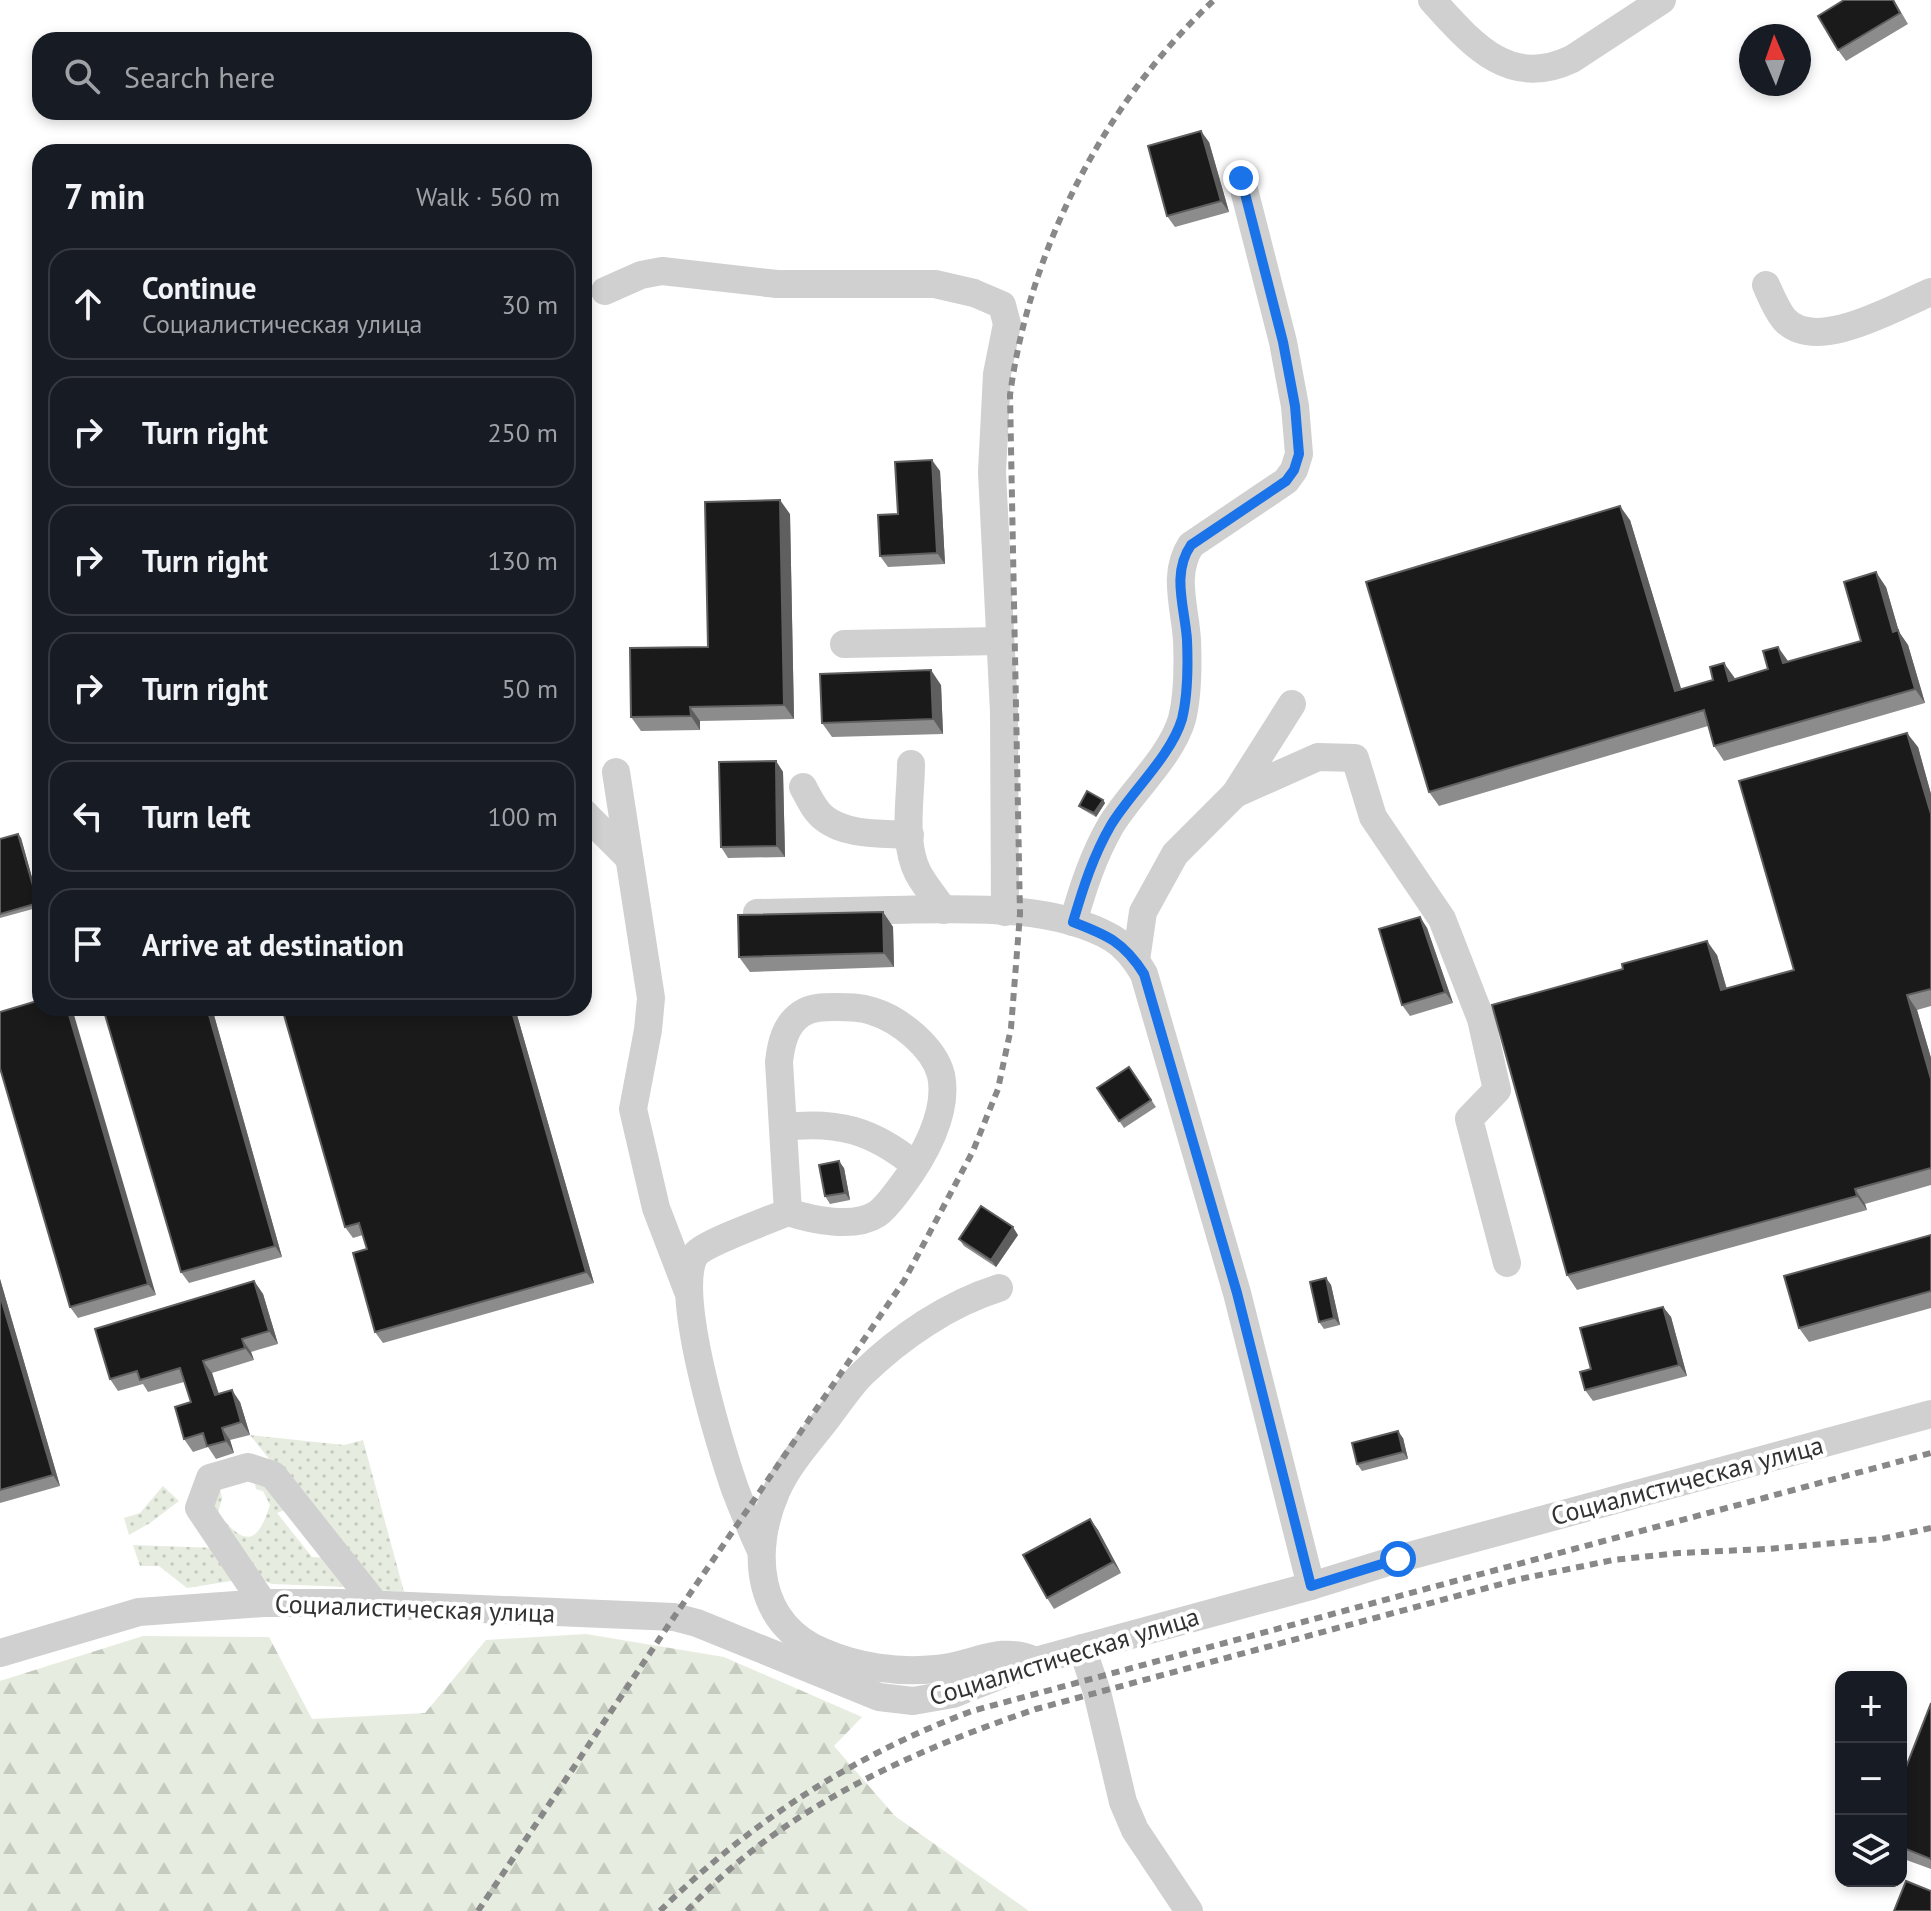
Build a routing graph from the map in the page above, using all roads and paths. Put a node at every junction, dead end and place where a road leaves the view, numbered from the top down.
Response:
1 (1432, 0) edge
2 (1662, 0) edge
3 (1241, 178) dead end
4 (1766, 285) dead end
5 (605, 291) dead end
6 (1931, 292) edge
7 (1000, 641) junction
8 (844, 644) dead end
9 (1292, 704) dead end
10 (911, 764) dead end
11 (616, 772) dead end
12 (803, 787) dead end
13 (1235, 794) junction
14 (592, 821) edge
15 (910, 835) junction
16 (628, 857) junction
17 (944, 910) junction
18 (1005, 912) junction
19 (757, 913) edge
20 (1073, 922) junction
21 (1136, 960) junction
22 (783, 1127) junction
23 (915, 1165) junction
24 (788, 1212) junction
25 (1507, 1263) dead end
26 (999, 1288) dead end
27 (689, 1293) junction
28 (1931, 1414) edge
29 (761, 1551) junction
30 (1311, 1586) junction
31 (263, 1603) junction
32 (376, 1605) junction
33 (1082, 1648) junction
34 (0, 1653) edge
35 (1035, 1661) junction
36 (1189, 1911) edge

1 - 2 street
3 - 20 street
4 - 6 street
5 - 7 street
7 - 8 street
7 - 18 street
9 - 13 street
10 - 15 street
11 - 16 street
12 - 15 street
13 - 21 street
13 - 25 street
14 - 16 street
15 - 17 street
16 - 27 street
17 - 18 street
17 - 19 street
18 - 20 street
20 - 21 street
21 - 30 street
22 - 23 street
22 - 23 street
22 - 24 street
23 - 24 street
24 - 27 street
26 - 29 street
27 - 29 street
28 - 30 street, Социалистическая улица
29 - 35 street
30 - 33 street, Социалистическая улица
31 - 32 street, Социалистическая улица
31 - 32 street
31 - 34 street, Социалистическая улица
32 - 35 street, Социалистическая улица
33 - 35 street, Социалистическая улица
33 - 36 street

